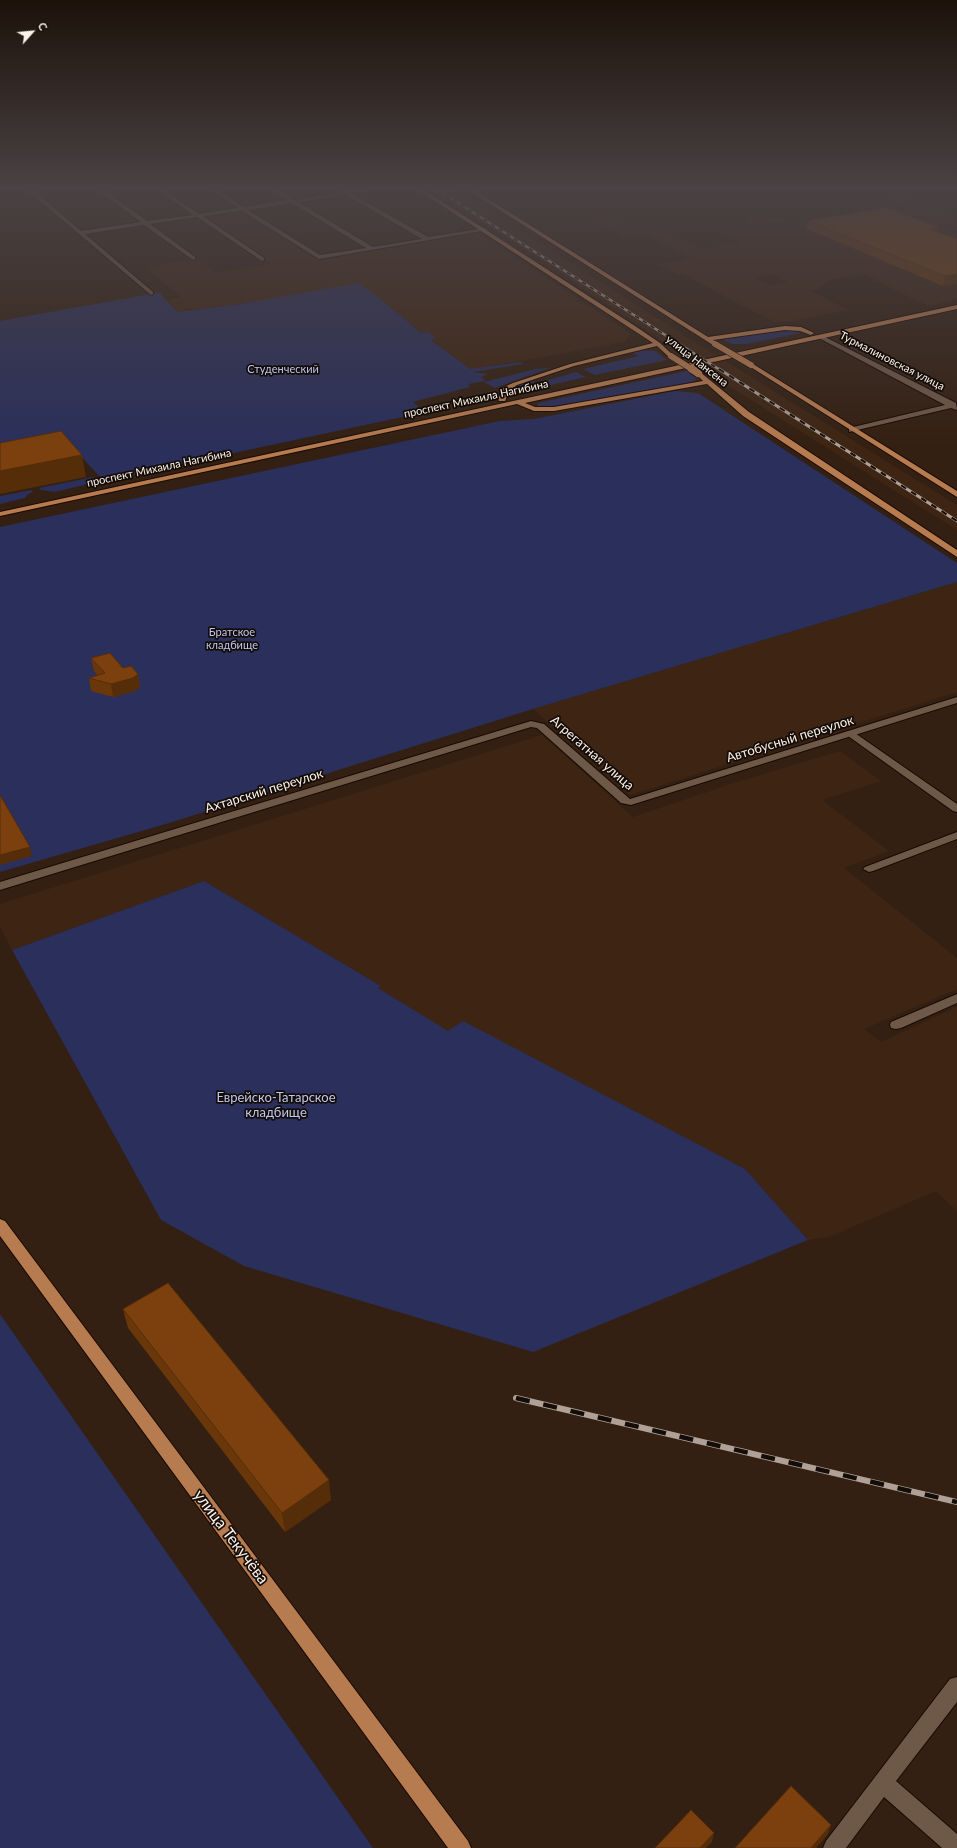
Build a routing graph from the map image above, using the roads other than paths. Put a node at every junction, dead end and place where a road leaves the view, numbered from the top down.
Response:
1 (131, 276) edge
2 (556, 276) edge
3 (607, 276) edge
4 (151, 293) dead end
5 (957, 302) edge
6 (957, 307) edge
7 (811, 333) junction
8 (645, 334) junction
9 (821, 337) junction
10 (707, 339) junction
11 (658, 344) junction
12 (636, 348) junction
13 (668, 354) junction
14 (710, 382) junction
15 (506, 392) junction
16 (519, 398) junction
17 (502, 399) junction
18 (955, 407) edge
19 (852, 430) junction
20 (957, 495) edge
21 (0, 508) edge
22 (0, 514) edge
23 (957, 554) edge
24 (957, 700) edge
25 (536, 724) joint
26 (852, 734) junction
27 (630, 802) joint
28 (957, 809) edge
29 (957, 835) edge
30 (869, 869) dead end
31 (0, 886) edge
32 (957, 998) edge
33 (896, 1025) dead end
34 (0, 1225) edge
35 (957, 1686) edge
36 (883, 1783) junction
37 (461, 1848) edge
38 (833, 1848) edge
39 (957, 1848) edge

1 - 4 street
2 - 8 main road, улица Нансена
3 - 10 main road, улица Нансена
5 - 7 main road, проспект Михаила Нагибина
6 - 9 main road, проспект Михаила Нагибина
7 - 10 main road
7 - 16 main road, проспект Михаила Нагибина
8 - 11 main road, улица Нансена
8 - 12 main road
9 - 16 main road, проспект Михаила Нагибина
9 - 18 street, Турмалиновская улица
10 - 19 main road, улица Нансена, bridge
11 - 12 main road
11 - 13 main road, улица Нансена
12 - 13 main road
12 - 15 main road
13 - 14 main road, улица Нансена, bridge
14 - 16 main road
14 - 23 main road, улица Нансена
15 - 16 main road
15 - 17 main road
16 - 17 main road, проспект Михаила Нагибина
16 - 22 main road, проспект Михаила Нагибина
17 - 21 main road, проспект Михаила Нагибина
18 - 19 street, Турмалиновская улица
19 - 20 main road, улица Нансена
24 - 26 street, Автобусный переулок
25 - 27 street, Агрегатная улица
25 - 31 street, Ахтарский переулок
26 - 27 street, Автобусный переулок
26 - 28 street
29 - 30 street
32 - 33 street
34 - 37 main road, улица Текучёва
35 - 36 street
36 - 38 street
36 - 39 street

